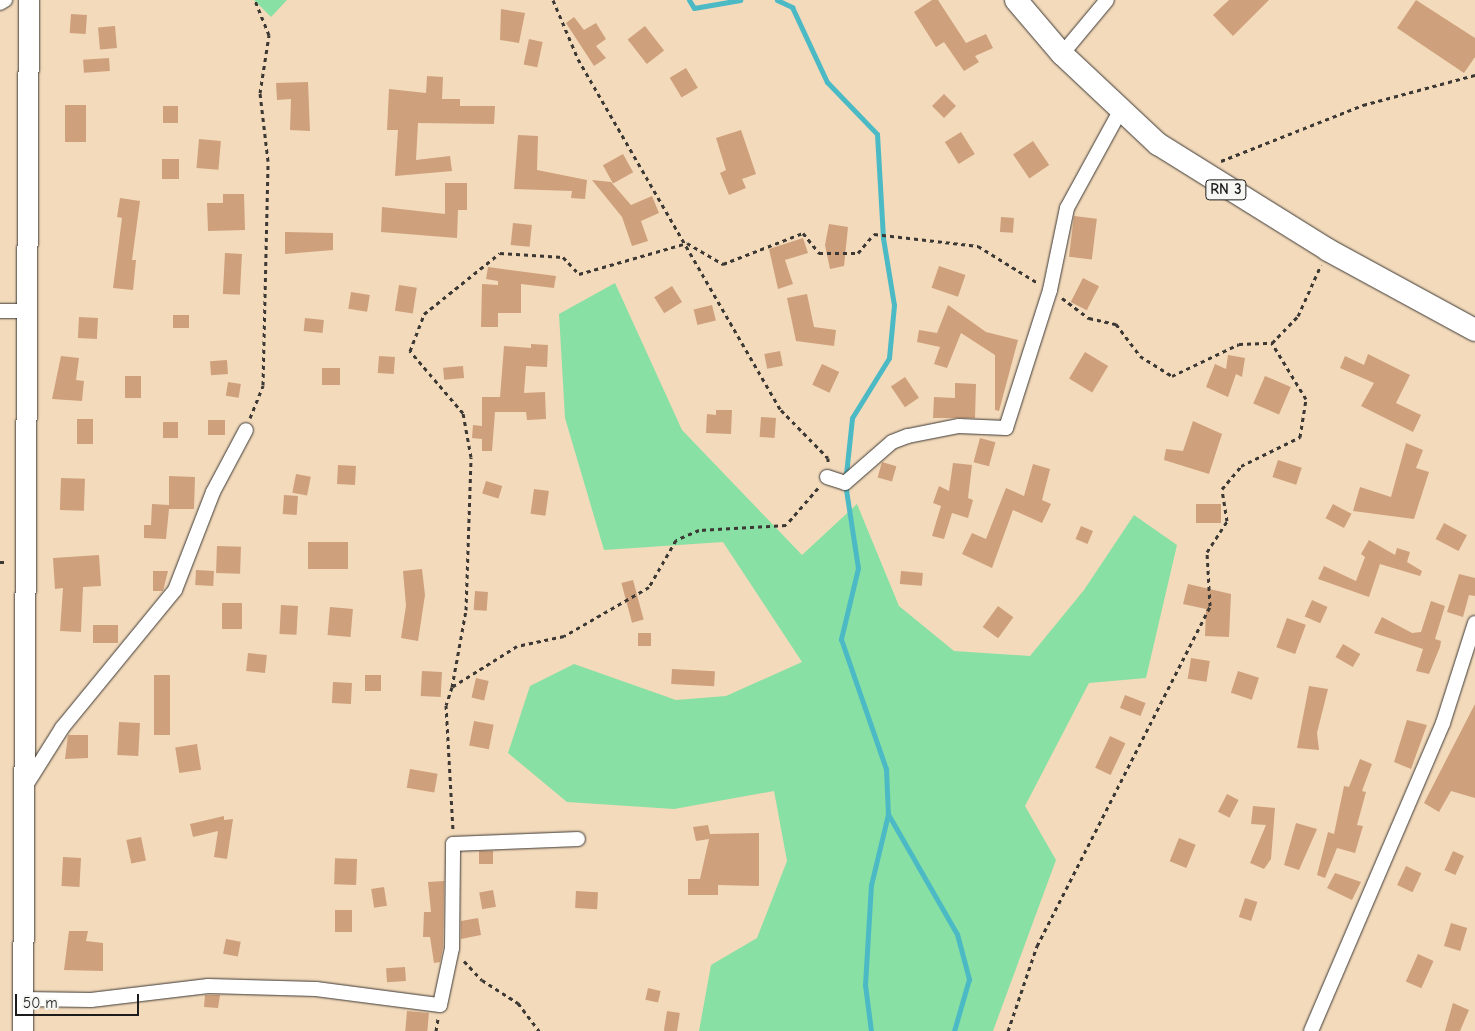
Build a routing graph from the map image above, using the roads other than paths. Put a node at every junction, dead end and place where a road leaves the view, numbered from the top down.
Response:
1 (5, 0) edge
2 (29, 0) edge
3 (1016, 0) edge
4 (1107, 0) edge
5 (0, 3) edge
6 (1062, 54) junction
7 (1120, 112) junction
8 (0, 310) edge
9 (25, 311) junction
10 (1475, 330) edge
11 (246, 430) road end
12 (827, 478) road end
13 (1475, 623) edge
14 (28, 782) junction
15 (578, 839) dead end
16 (24, 998) junction
17 (23, 1031) edge
18 (1311, 1031) edge

1 - 5 street
2 - 9 main road
3 - 6 main road, RN 3
4 - 6 street
6 - 7 main road, RN 3
7 - 10 main road, RN 3
7 - 12 street
8 - 9 street
9 - 14 main road
11 - 14 street
13 - 18 street
14 - 16 main road
15 - 16 street
16 - 17 main road

